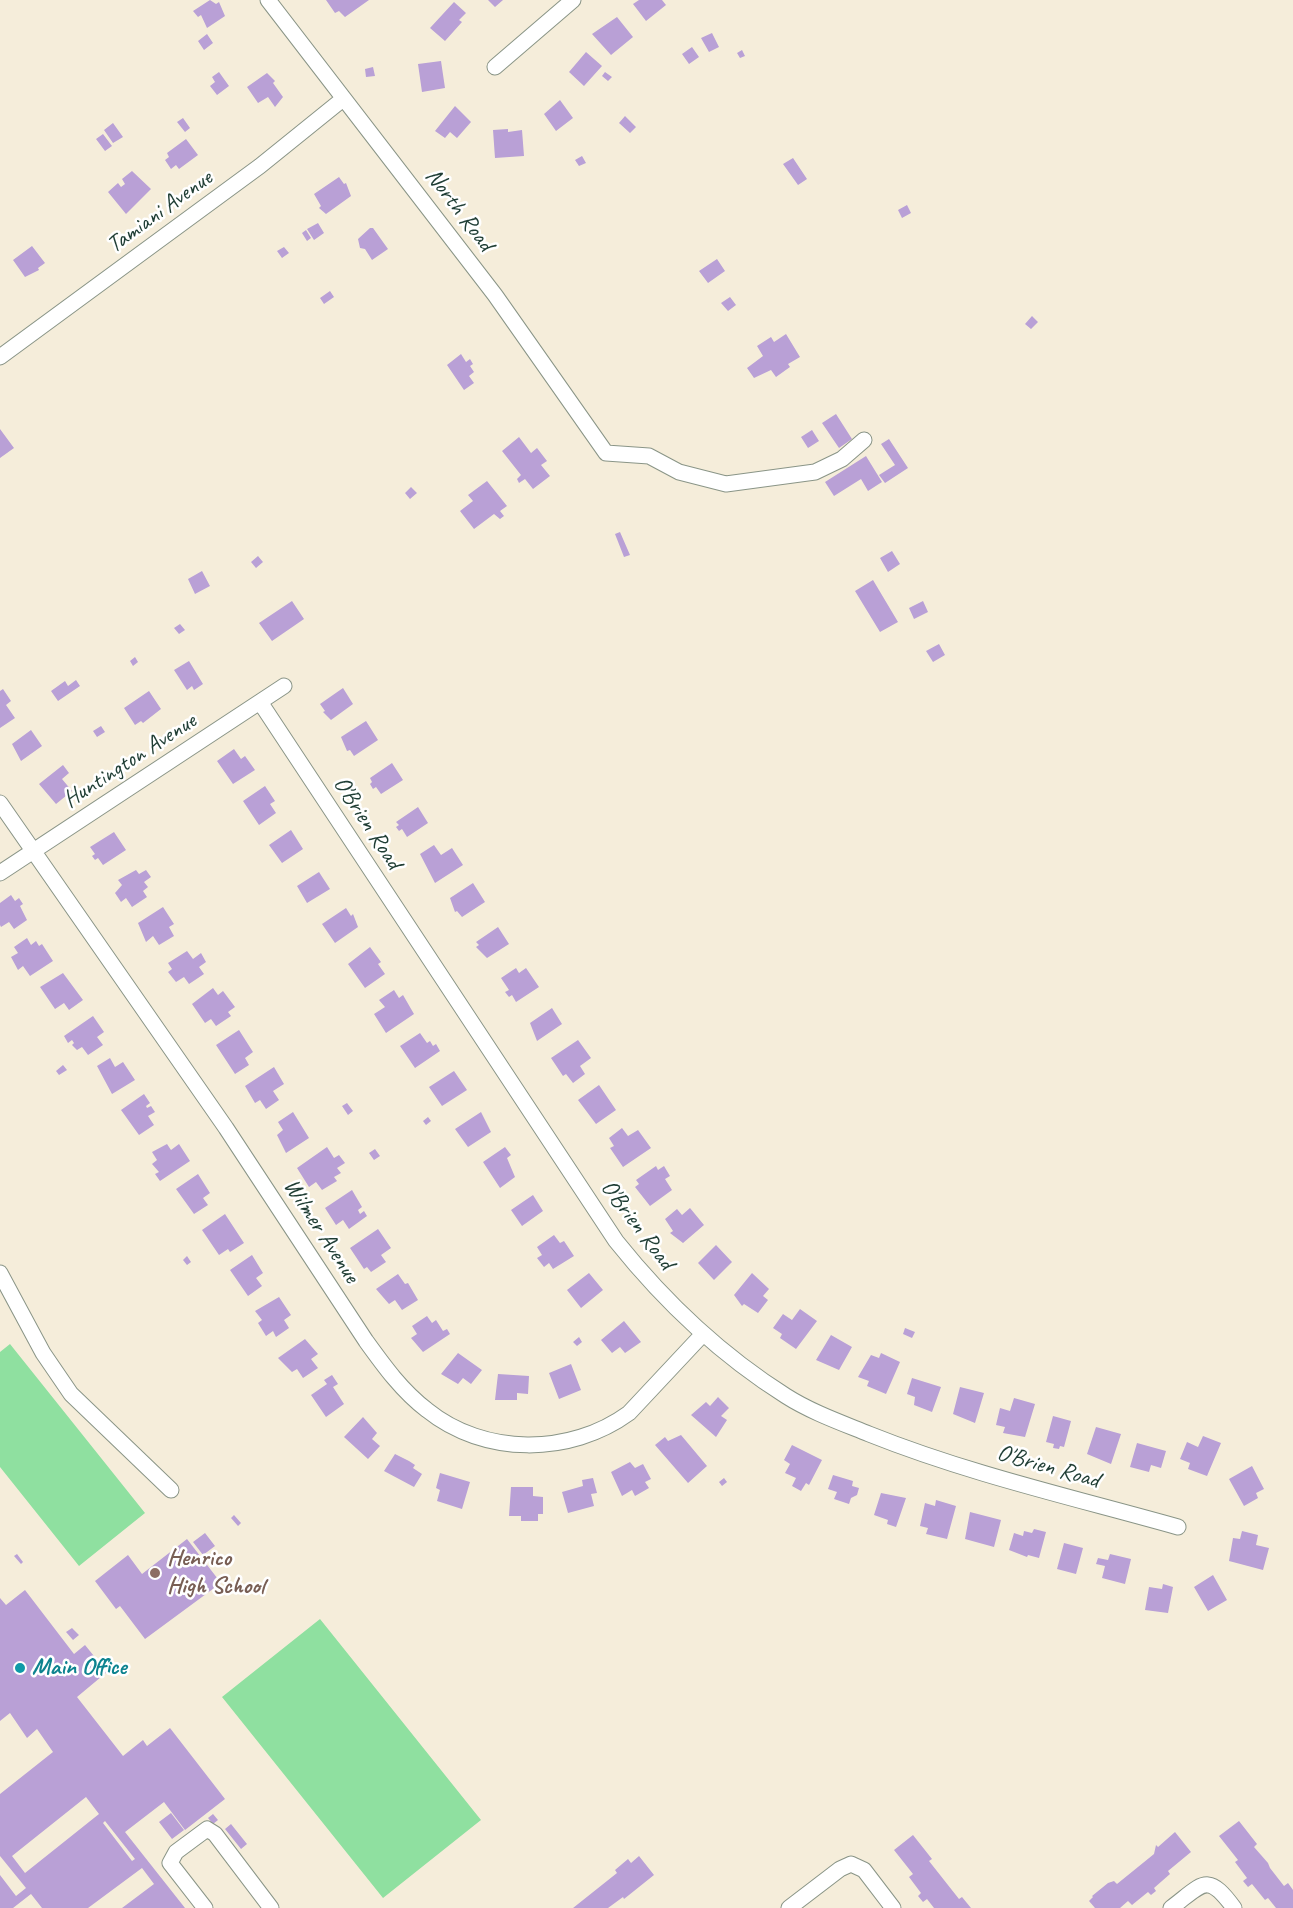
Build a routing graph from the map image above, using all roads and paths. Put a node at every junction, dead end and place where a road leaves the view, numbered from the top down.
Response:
1 (268, 0) edge
2 (573, 0) edge
3 (495, 67) dead end
4 (343, 99) junction
5 (0, 357) edge
6 (864, 440) dead end
7 (284, 686) dead end
8 (260, 702) junction
9 (0, 803) edge
10 (34, 850) junction
11 (0, 873) edge
12 (0, 1273) edge
13 (703, 1334) junction
14 (171, 1490) dead end
15 (1178, 1527) dead end
16 (205, 1908) edge
17 (271, 1908) edge
18 (789, 1908) edge
19 (893, 1908) edge
20 (1171, 1908) edge
21 (1234, 1908) edge

1 - 4 street, North Road
2 - 3 street
4 - 5 street, Tamiani Avenue
4 - 6 street, North Road
7 - 8 street, Huntington Avenue
8 - 10 street, Huntington Avenue
8 - 13 street, O'Brien Road
9 - 10 street, Wilmer Avenue
10 - 11 street, Huntington Avenue
10 - 13 street, Wilmer Avenue
12 - 14 street
13 - 15 street, O'Brien Road
16 - 17 street
18 - 19 street
20 - 21 street

